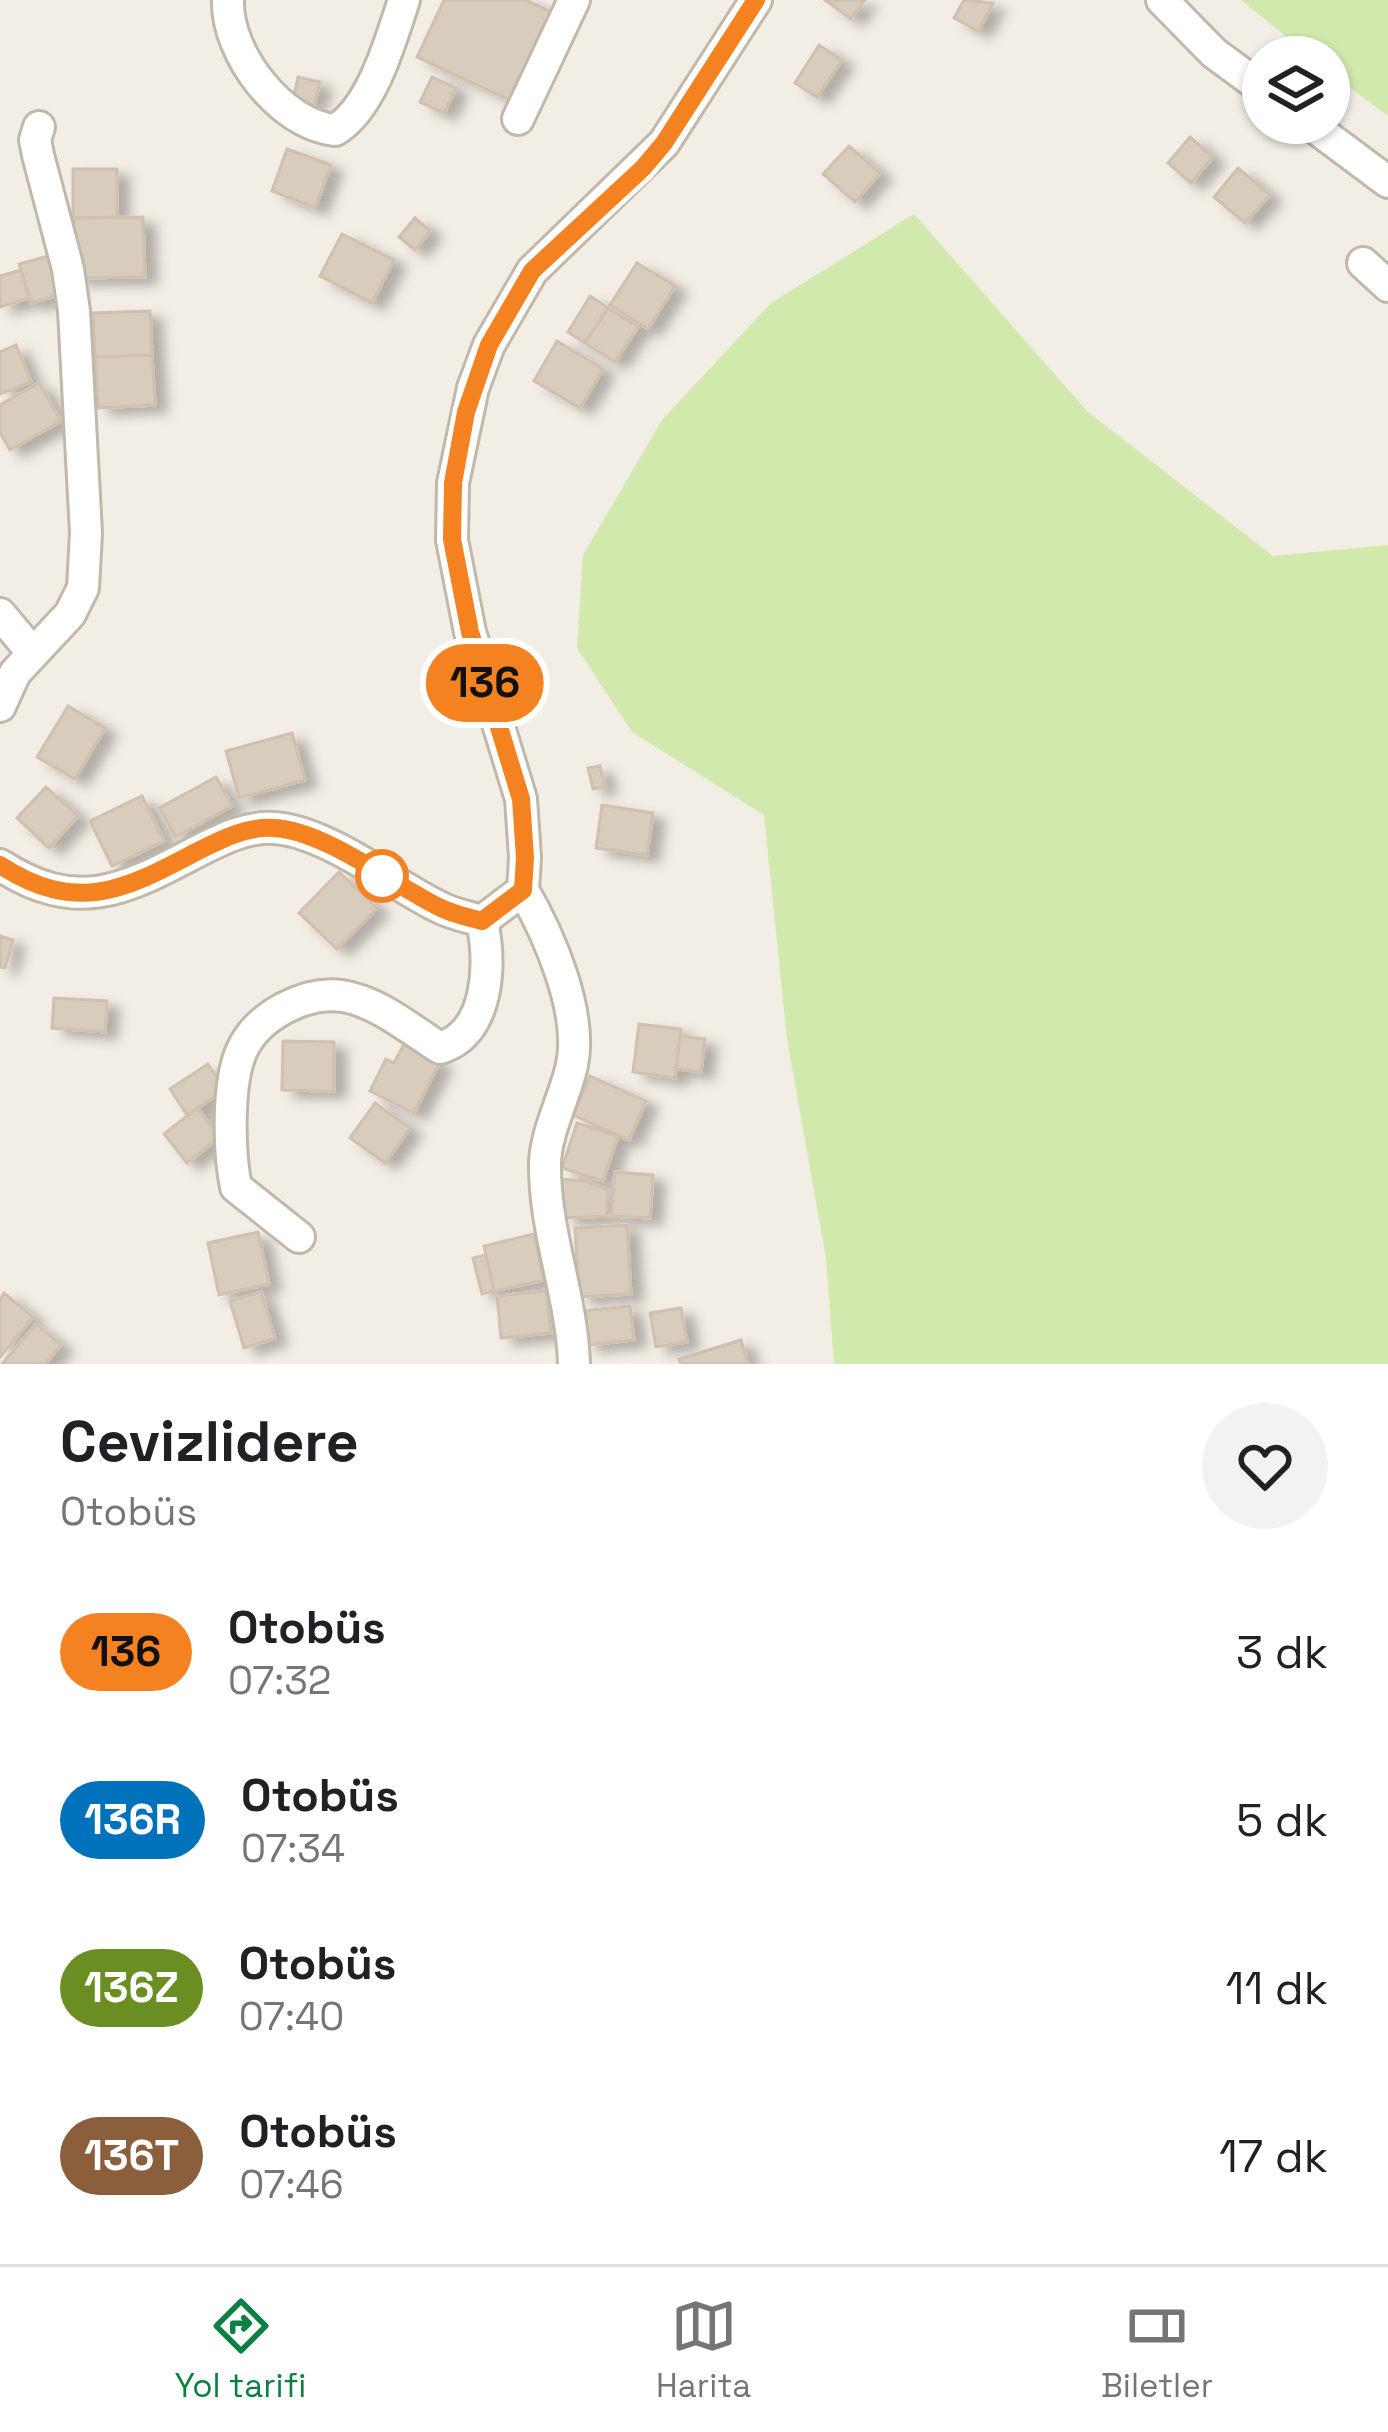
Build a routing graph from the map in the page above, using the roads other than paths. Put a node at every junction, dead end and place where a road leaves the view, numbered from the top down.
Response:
1 (228, 0) edge
2 (404, 0) edge
3 (574, 0) edge
4 (756, 0) edge
5 (1162, 0) edge
6 (1242, 74) edge
7 (518, 119) dead end
8 (39, 127) dead end
9 (1337, 144) edge
10 (1388, 182) edge
11 (1363, 263) dead end
12 (1388, 286) edge
13 (0, 614) edge
14 (32, 652) junction
15 (0, 706) edge
16 (0, 865) edge
17 (523, 890) junction
18 (482, 921) junction
19 (299, 1237) dead end
20 (574, 1364) edge

1 - 2 street
3 - 7 street
4 - 17 street
5 - 6 street
8 - 14 street
9 - 10 street
11 - 12 street
13 - 14 street
14 - 15 street
16 - 18 street
17 - 18 street
17 - 20 street
18 - 19 street

